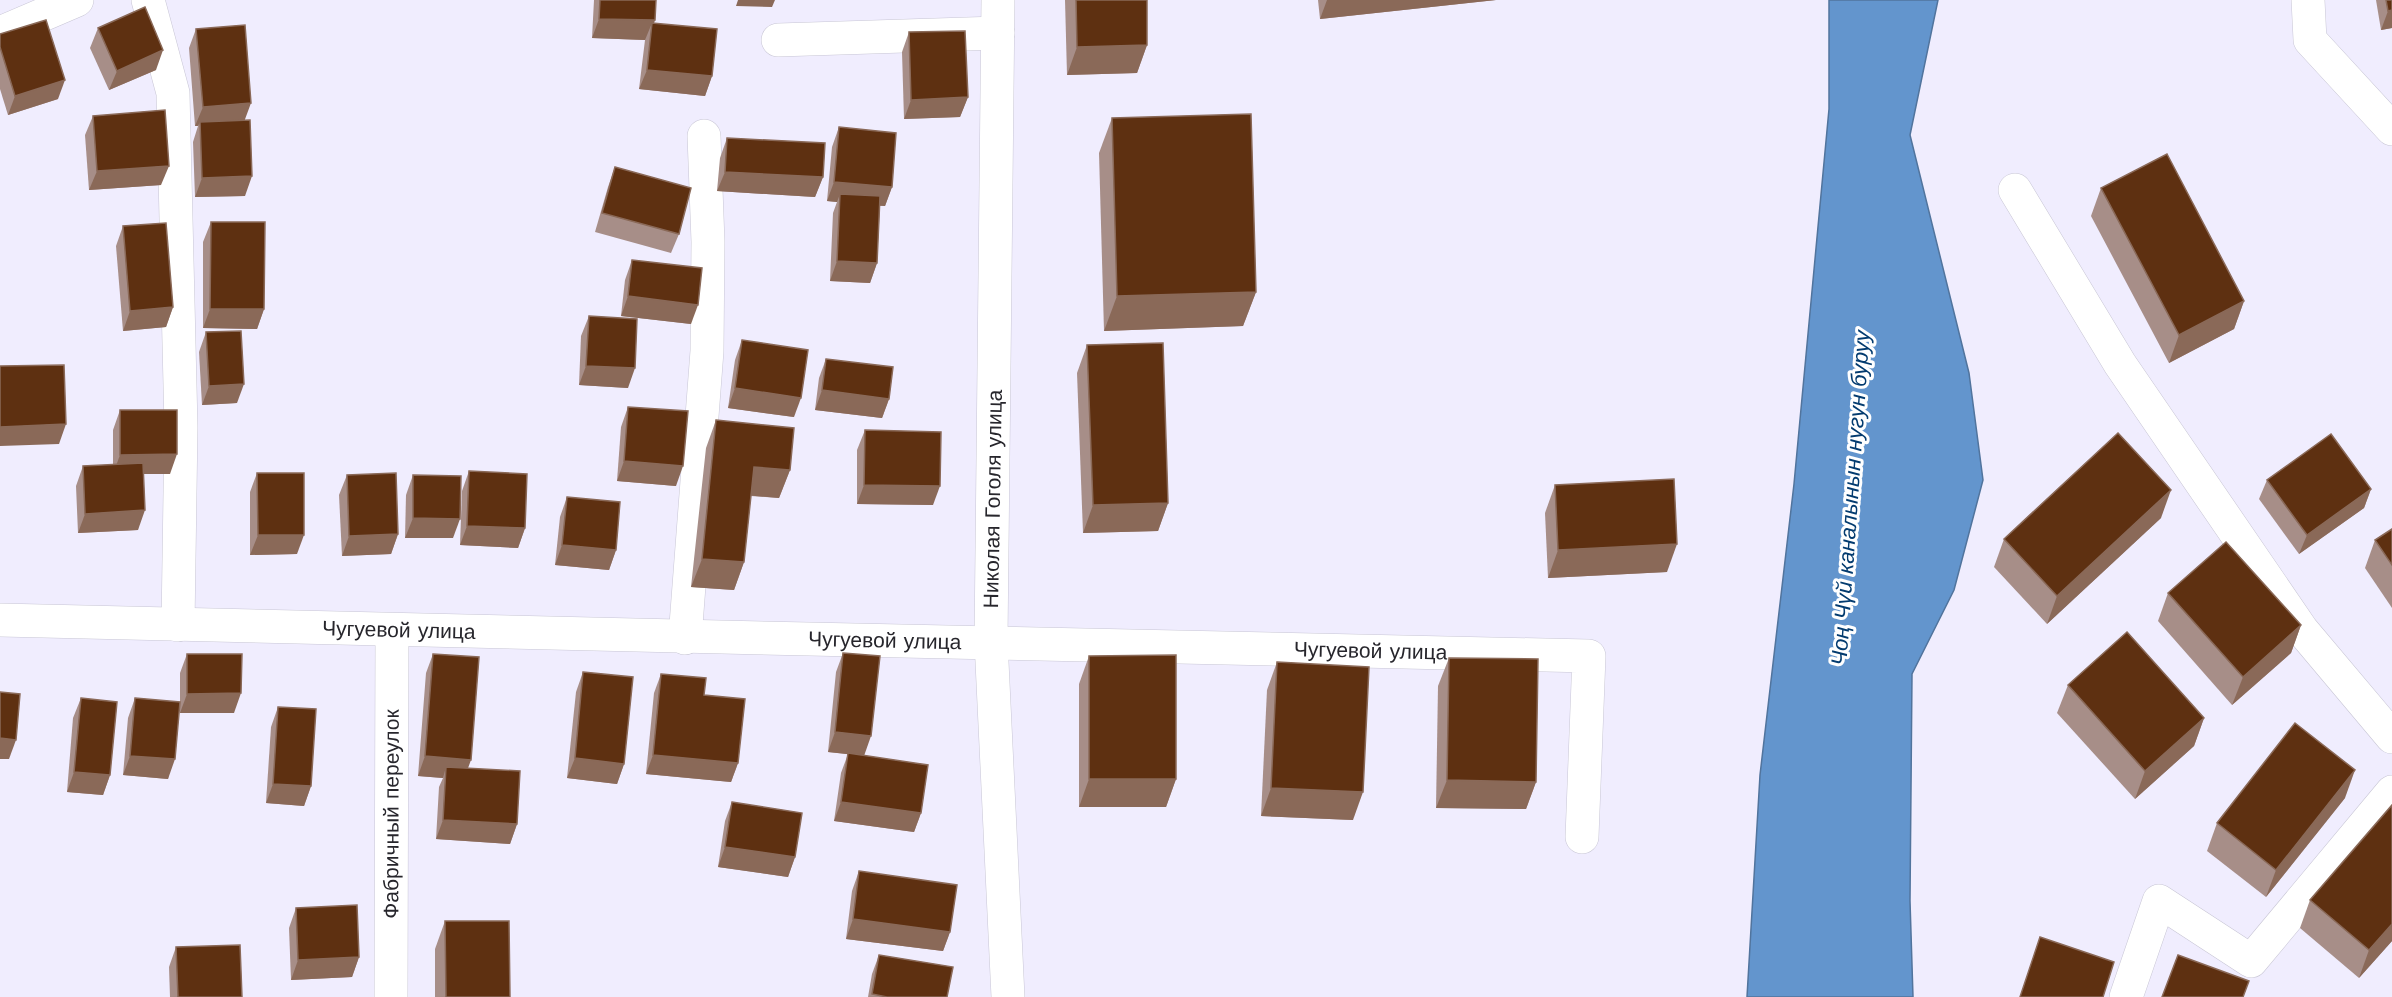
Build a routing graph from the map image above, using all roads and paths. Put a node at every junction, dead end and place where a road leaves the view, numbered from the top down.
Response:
1 (77, 0) edge
2 (148, 0) edge
3 (998, 0) edge
4 (2308, 0) edge
5 (0, 33) edge
6 (998, 33) junction
7 (778, 40) dead end
8 (2392, 129) edge
9 (704, 136) dead end
10 (2015, 190) dead end
11 (0, 620) edge
12 (178, 625) junction
13 (392, 631) junction
14 (685, 638) junction
15 (991, 641) junction
16 (2392, 737) edge
17 (2392, 792) edge
18 (1582, 837) dead end
19 (391, 997) edge
20 (1008, 997) edge
21 (2126, 997) edge

1 - 5 street
2 - 12 street
3 - 6 street, Николая Гоголя улица
4 - 8 street
6 - 7 street
6 - 15 street, Николая Гоголя улица
9 - 14 street
10 - 16 street
11 - 12 street, Чугуевой улица
12 - 13 street, Чугуевой улица
13 - 14 street, Чугуевой улица
13 - 19 street, Фабричный переулок
14 - 15 street, Чугуевой улица
15 - 18 street, Чугуевой улица
15 - 20 street, Николая Гоголя улица
17 - 21 street

